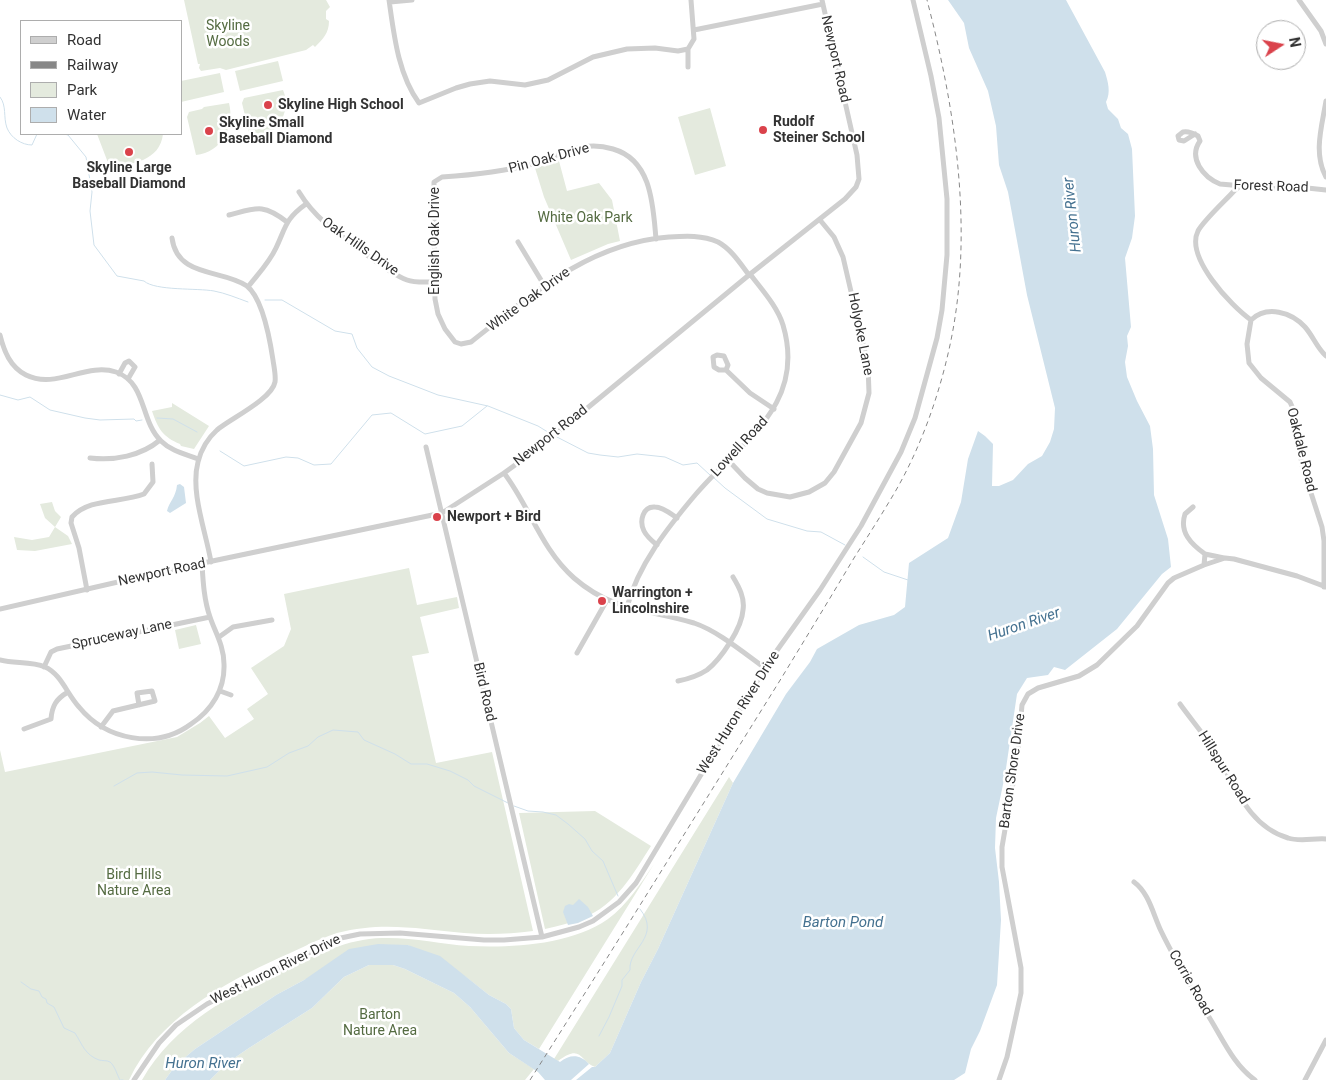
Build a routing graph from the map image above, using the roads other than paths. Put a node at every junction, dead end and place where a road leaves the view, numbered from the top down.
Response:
1 (412, 0) edge
2 (690, 0) edge
3 (913, 0) edge
4 (1299, 0) edge
5 (390, 1) edge
6 (822, 2) edge
7 (694, 30) junction
8 (1326, 44) edge
9 (688, 49) junction
10 (688, 67) dead end
11 (1326, 101) edge
12 (1195, 134) dead end
13 (1326, 177) edge
14 (437, 179) joint
15 (1240, 186) junction
16 (1326, 190) edge
17 (299, 192) dead end
18 (306, 204) junction
19 (228, 215) dead end
20 (820, 220) junction
21 (287, 222) junction
22 (172, 238) dead end
23 (656, 239) junction
24 (518, 242) dead end
25 (750, 274) junction
26 (434, 282) junction
27 (544, 285) junction
28 (248, 287) junction
29 (1251, 320) junction
30 (0, 335) edge
31 (471, 342) joint
32 (1326, 356) edge
33 (726, 370) dead end
34 (119, 374) junction
35 (128, 379) junction
36 (774, 409) junction
37 (160, 440) junction
38 (426, 447) dead end
39 (90, 458) dead end
40 (198, 459) junction
41 (729, 461) junction
42 (152, 464) dead end
43 (504, 473) junction
44 (1193, 507) dead end
45 (442, 513) junction
46 (677, 518) junction
47 (657, 545) junction
48 (1205, 554) junction
49 (1225, 558) junction
50 (211, 562) junction
51 (202, 564) junction
52 (1204, 565) junction
53 (733, 577) dead end
54 (1325, 587) edge
55 (87, 590) junction
56 (607, 600) junction
57 (0, 602) edge
58 (627, 607) junction
59 (1, 609) edge
60 (210, 617) junction
61 (272, 620) dead end
62 (219, 637) junction
63 (728, 643) junction
64 (577, 653) dead end
65 (0, 660) edge
66 (44, 667) junction
67 (765, 668) junction
68 (678, 681) dead end
69 (220, 691) junction
70 (68, 692) junction
71 (231, 695) dead end
72 (1180, 704) dead end
73 (139, 705) junction
74 (101, 727) junction
75 (24, 729) dead end
76 (1326, 839) edge
77 (1134, 882) dead end
78 (542, 936) junction
79 (1326, 1040) edge
80 (134, 1080) edge
81 (999, 1080) edge
82 (1255, 1080) edge
83 (1304, 1080) edge

1 - 5 street
2 - 7 street
3 - 67 street, West Huron River Drive
4 - 8 street
5 - 9 street
6 - 7 street
6 - 20 street, Newport Road
7 - 9 street
9 - 10 street
11 - 13 street
12 - 15 street, Forest Road
14 - 23 street, Pin Oak Drive
14 - 26 street, English Oak Drive
15 - 16 street, Forest Road
15 - 29 street
17 - 18 street, Oak Hills Drive
18 - 21 street
18 - 26 street, Oak Hills Drive
19 - 21 street
20 - 25 street, Newport Road
20 - 41 street, Holyoke Lane
21 - 28 street
22 - 28 street
23 - 25 street, White Oak Drive
23 - 27 street, White Oak Drive
24 - 27 street
25 - 36 street, Lowell Road
25 - 43 street, Newport Road
26 - 31 street, English Oak Drive
27 - 31 street, White Oak Drive
28 - 40 street
29 - 32 street
29 - 54 street, Oakdale Road
30 - 34 street
33 - 36 street
34 - 35 street
34 - 35 street
35 - 37 street
36 - 41 street, Lowell Road
37 - 39 street
37 - 40 street
38 - 45 street, Bird Road
40 - 50 street
41 - 46 street, Lowell Road
42 - 55 street
43 - 45 street, Newport Road
43 - 56 street
44 - 48 street
45 - 50 street, Newport Road
45 - 78 street, Bird Road
46 - 47 street, Lowell Road
46 - 47 street
47 - 58 street, Lowell Road
48 - 49 street
48 - 52 street
49 - 52 street, Barton Shore Drive
49 - 54 street
50 - 51 street, Newport Road
51 - 55 street, Newport Road
51 - 60 street
52 - 81 street, Barton Shore Drive
53 - 63 street
55 - 59 street, Newport Road
56 - 58 street
56 - 64 street
57 - 59 street
58 - 63 street
60 - 62 street
60 - 66 street, Spruceway Lane
61 - 62 street
62 - 69 street
63 - 67 street
63 - 68 street
65 - 66 street
66 - 70 street
67 - 78 street, West Huron River Drive
69 - 71 street
69 - 74 street
70 - 74 street
70 - 75 street
72 - 76 street, Hillspur Road
73 - 73 street
73 - 74 street
77 - 82 street, Corrie Road
78 - 80 street, West Huron River Drive
79 - 83 street

